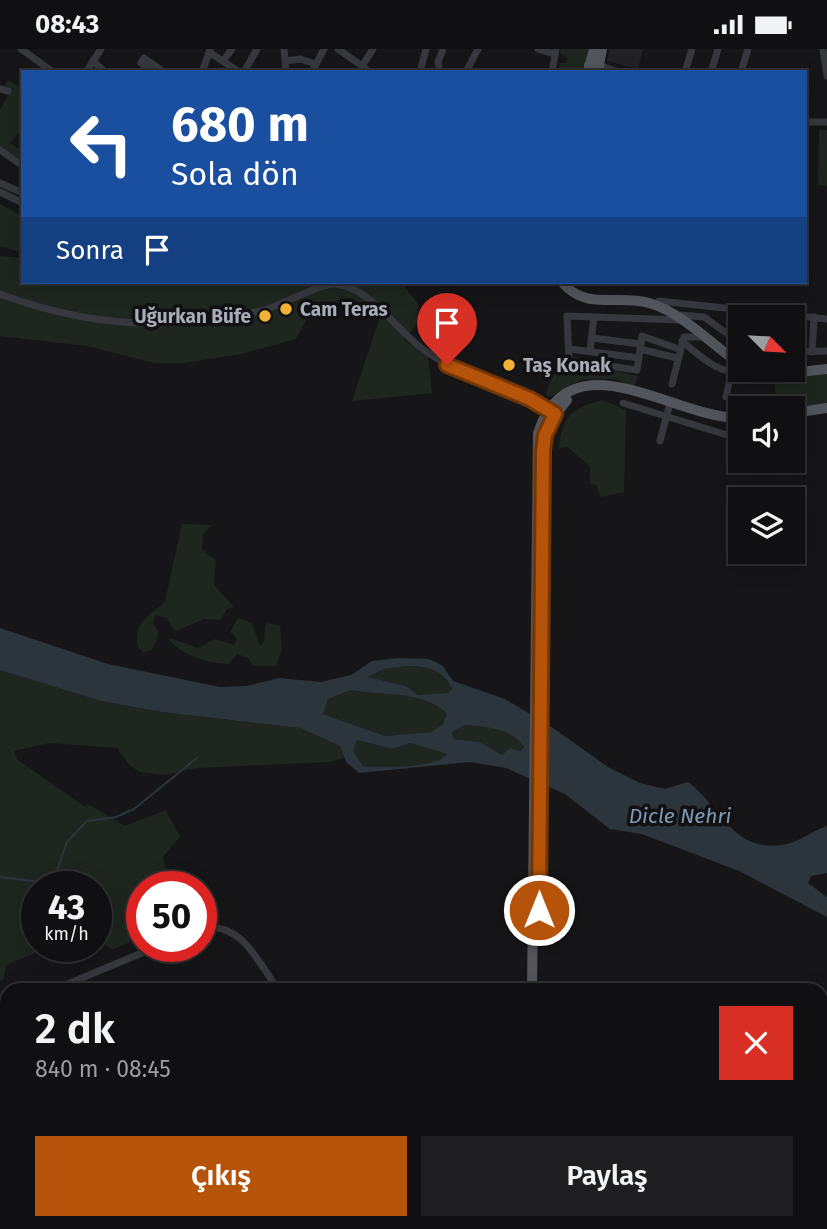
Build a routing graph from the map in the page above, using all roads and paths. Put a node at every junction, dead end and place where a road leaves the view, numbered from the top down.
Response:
1 (21, 49) edge
2 (102, 49) edge
3 (232, 49) edge
4 (257, 49) edge
5 (284, 49) edge
6 (324, 49) edge
7 (338, 49) edge
8 (373, 49) edge
9 (443, 49) edge
10 (538, 49) edge
11 (594, 49) edge
12 (602, 49) edge
13 (692, 49) edge
14 (718, 49) edge
15 (748, 49) edge
16 (823, 49) edge
17 (210, 50) edge
18 (423, 50) edge
19 (474, 50) edge
20 (555, 52) edge
21 (93, 61) junction
22 (223, 61) junction
23 (286, 61) junction
24 (362, 66) junction
25 (314, 68) edge
26 (592, 69) edge
27 (50, 70) edge
28 (87, 70) edge
29 (103, 70) edge
30 (150, 70) edge
31 (161, 70) edge
32 (203, 70) edge
33 (238, 70) edge
34 (242, 70) edge
35 (286, 70) edge
36 (367, 70) edge
37 (420, 70) edge
38 (440, 70) edge
39 (467, 70) edge
40 (552, 70) edge
41 (686, 70) edge
42 (712, 70) edge
43 (742, 70) edge
44 (827, 76) edge
45 (807, 122) edge
46 (827, 122) edge
47 (0, 150) edge
48 (21, 165) edge
49 (0, 183) edge
50 (0, 192) edge
51 (21, 192) edge
52 (21, 202) edge
53 (564, 284) edge
54 (571, 284) edge
55 (0, 295) edge
56 (659, 301) junction
57 (728, 311) edge
58 (594, 317) junction
59 (805, 317) edge
60 (814, 317) junction
61 (681, 318) junction
62 (827, 319) edge
63 (728, 334) edge
64 (703, 337) junction
65 (592, 338) junction
66 (682, 341) junction
67 (570, 349) junction
68 (679, 349) junction
69 (640, 350) junction
70 (728, 350) edge
71 (590, 351) junction
72 (827, 351) edge
73 (805, 352) edge
74 (812, 352) junction
75 (728, 355) edge
76 (677, 358) junction
77 (827, 366) edge
78 (805, 368) edge
79 (805, 371) edge
80 (728, 372) edge
81 (728, 382) edge
82 (672, 384) dead end
83 (726, 397) dead end
84 (623, 403) dead end
85 (827, 408) edge
86 (552, 411) junction
87 (668, 412) junction
88 (805, 413) edge
89 (827, 414) edge
90 (805, 415) edge
91 (728, 417) edge
92 (728, 420) edge
93 (728, 434) edge
94 (660, 441) dead end
95 (217, 925) edge
96 (126, 960) edge
97 (70, 983) edge
98 (271, 983) edge
99 (535, 983) edge

1 - 27 street
2 - 21 street
3 - 22 street
4 - 34 street
5 - 23 street
6 - 25 street
7 - 24 street
8 - 24 street
9 - 38 street
10 - 20 street
11 - 26 main road
12 - 26 main road
13 - 41 street
14 - 42 street
15 - 43 street
16 - 44 street
17 - 22 street
17 - 32 street
18 - 37 street
19 - 39 street
20 - 40 street
21 - 28 street
21 - 29 street
22 - 33 street
23 - 25 street
23 - 35 street
24 - 36 street
30 - 31 street
45 - 46 street
47 - 48 street
49 - 51 street
50 - 52 street
53 - 61 main road
54 - 56 main road
55 - 86 street
56 - 57 street
56 - 61 main road
58 - 61 street
58 - 65 street
58 - 67 street
59 - 60 street
60 - 62 street
60 - 74 street
61 - 63 street
61 - 64 main road
61 - 70 main road
64 - 66 street
64 - 75 main road
65 - 69 street
65 - 71 street
66 - 68 street
66 - 80 street
67 - 69 street
67 - 71 street
68 - 69 street
68 - 76 street
69 - 71 street
69 - 76 street
72 - 74 street
73 - 74 street
76 - 82 street
77 - 78 main road
77 - 79 main road
81 - 83 street
84 - 87 street
85 - 88 main road
86 - 87 main road
86 - 91 main road
86 - 99 main road
87 - 92 main road
87 - 93 street
87 - 94 street
89 - 90 main road
95 - 98 street
96 - 97 street

